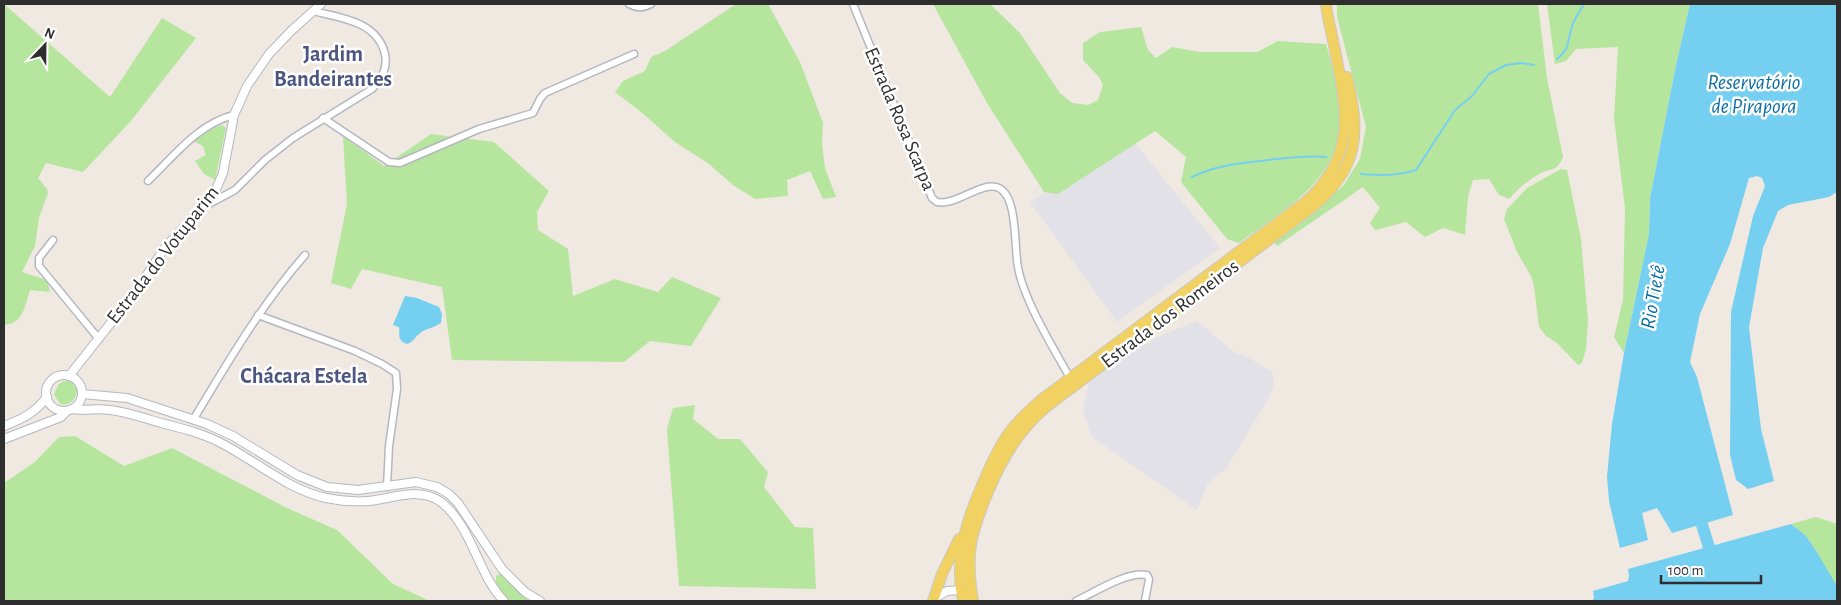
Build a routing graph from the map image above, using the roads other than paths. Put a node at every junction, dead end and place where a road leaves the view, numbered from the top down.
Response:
1 (322, 4) edge
2 (629, 4) edge
3 (651, 4) edge
4 (853, 4) edge
5 (1326, 4) edge
6 (313, 11) junction
7 (333, 16) junction
8 (1331, 31) junction
9 (634, 54) dead end
10 (234, 115) junction
11 (323, 118) junction
12 (148, 181) dead end
13 (204, 206) junction
14 (53, 240) dead end
15 (305, 255) dead end
16 (258, 315) junction
17 (99, 339) junction
18 (69, 376) junction
19 (1070, 378) junction
20 (82, 394) junction
21 (47, 397) junction
22 (69, 410) junction
23 (192, 420) junction
24 (4, 426) edge
25 (4, 439) edge
26 (387, 487) junction
27 (967, 522) junction
28 (502, 569) junction
29 (487, 576) junction
30 (960, 590) junction
31 (932, 600) edge
32 (503, 601) edge
33 (538, 601) edge
34 (963, 601) edge
35 (972, 601) edge
36 (1076, 601) edge
37 (1145, 601) edge

1 - 6 street, Estrada do Votuparim
1 - 7 street
2 - 3 street
4 - 19 street, Estrada Rosa Scarpa
5 - 8 main road, Estrada dos Romeiros
6 - 7 street
6 - 10 street, Estrada do Votuparim
7 - 11 street
8 - 19 main road, Estrada dos Romeiros
8 - 35 main road, Estrada dos Romeiros
9 - 11 street
10 - 12 street
10 - 13 street, Estrada do Votuparim
11 - 13 street
13 - 17 street, Estrada do Votuparim
14 - 17 street
15 - 16 street
16 - 23 street
16 - 26 street
17 - 18 street, Estrada do Votuparim
18 - 20 street
18 - 21 street
19 - 27 main road, Estrada dos Romeiros
20 - 22 street
20 - 23 street
21 - 22 street
21 - 24 street
22 - 25 street
22 - 29 street
23 - 26 street
26 - 28 street
27 - 30 main road, Estrada dos Romeiros
27 - 31 main road
28 - 29 street
28 - 33 street
29 - 32 street
30 - 31 street
30 - 34 main road, Estrada dos Romeiros
30 - 35 main road
36 - 37 street

